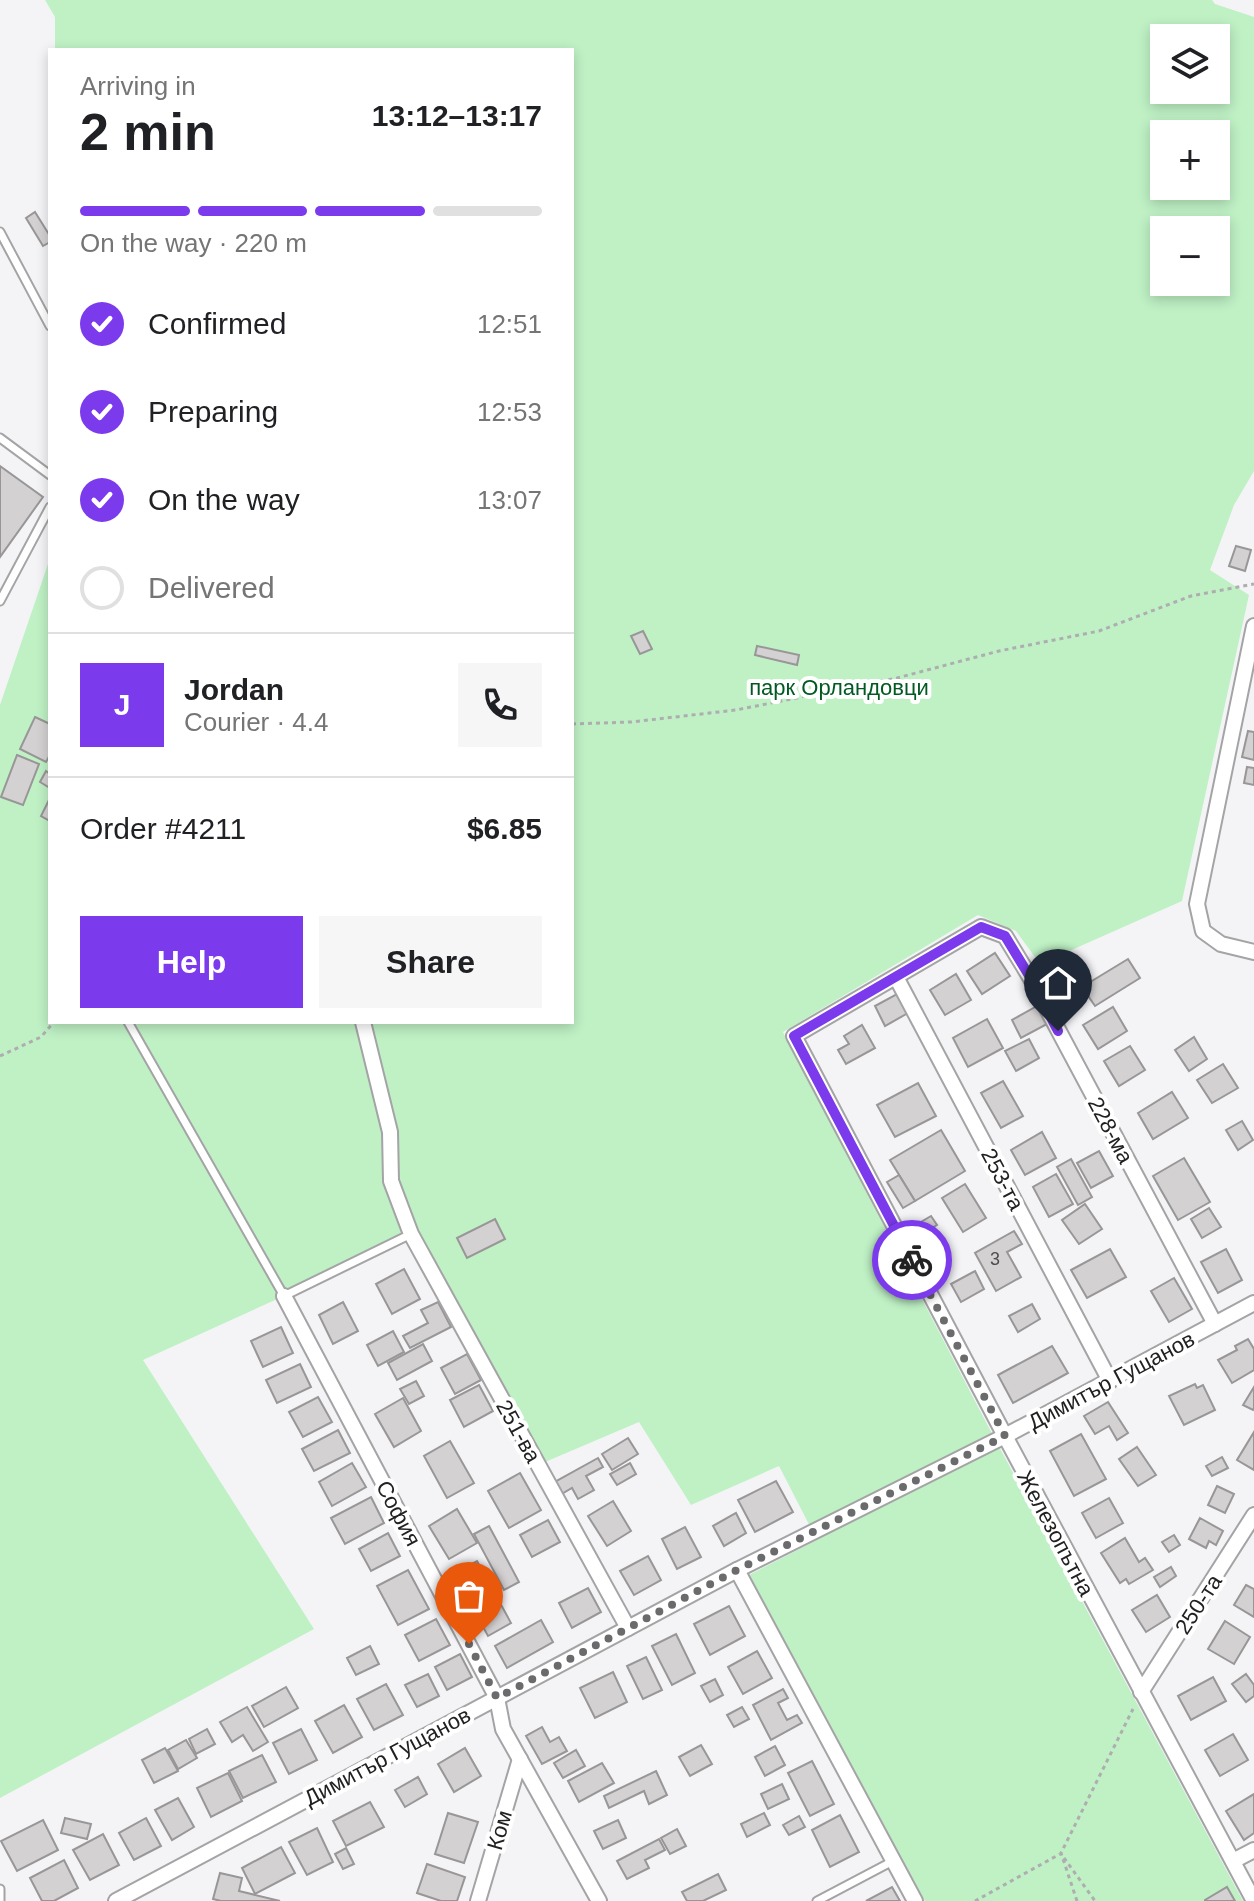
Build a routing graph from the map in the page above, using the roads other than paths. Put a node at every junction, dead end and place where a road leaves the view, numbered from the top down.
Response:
1 (0, 232) edge
2 (48, 322) edge
3 (0, 438) edge
4 (48, 474) edge
5 (48, 511) edge
6 (0, 601) edge
7 (1254, 626) edge
8 (1254, 952) edge
9 (896, 977) junction
10 (129, 1024) edge
11 (363, 1024) edge
12 (411, 1234) junction
13 (284, 1296) junction
14 (1254, 1303) edge
15 (1215, 1324) junction
16 (1110, 1381) junction
17 (1005, 1436) junction
18 (1254, 1515) edge
19 (737, 1570) junction
20 (628, 1628) junction
21 (1141, 1692) junction
22 (497, 1698) junction
23 (520, 1759) junction
24 (1254, 1850) edge
25 (894, 1861) junction
26 (1233, 1861) junction
27 (0, 1889) edge
28 (0, 1900) edge
29 (116, 1901) edge
30 (478, 1901) edge
31 (599, 1901) edge
32 (817, 1901) edge
33 (915, 1901) edge
34 (1254, 1901) edge

1 - 2 lane
3 - 4 lane
5 - 6 lane
7 - 8 street
9 - 15 street, 228-ма
9 - 16 street, 253-та
9 - 17 street, Железопътна
10 - 13 lane
11 - 12 street, 251-ва
12 - 13 lane
12 - 20 street, 251-ва
13 - 22 street, София
14 - 15 street, Димитър Гущанов
15 - 16 street, Димитър Гущанов
16 - 17 street, Димитър Гущанов
17 - 19 street, Димитър Гущанов
17 - 21 street, Железопътна
18 - 21 street, 250-та
19 - 20 street, Димитър Гущанов
19 - 25 street
20 - 22 street, Димитър Гущанов
21 - 26 street, Железопътна
22 - 23 street, София
22 - 29 street, Димитър Гущанов
23 - 30 street, Ком
23 - 31 street, София
24 - 26 street
25 - 32 lane
25 - 33 street
26 - 34 street, Железопътна
27 - 28 lane

